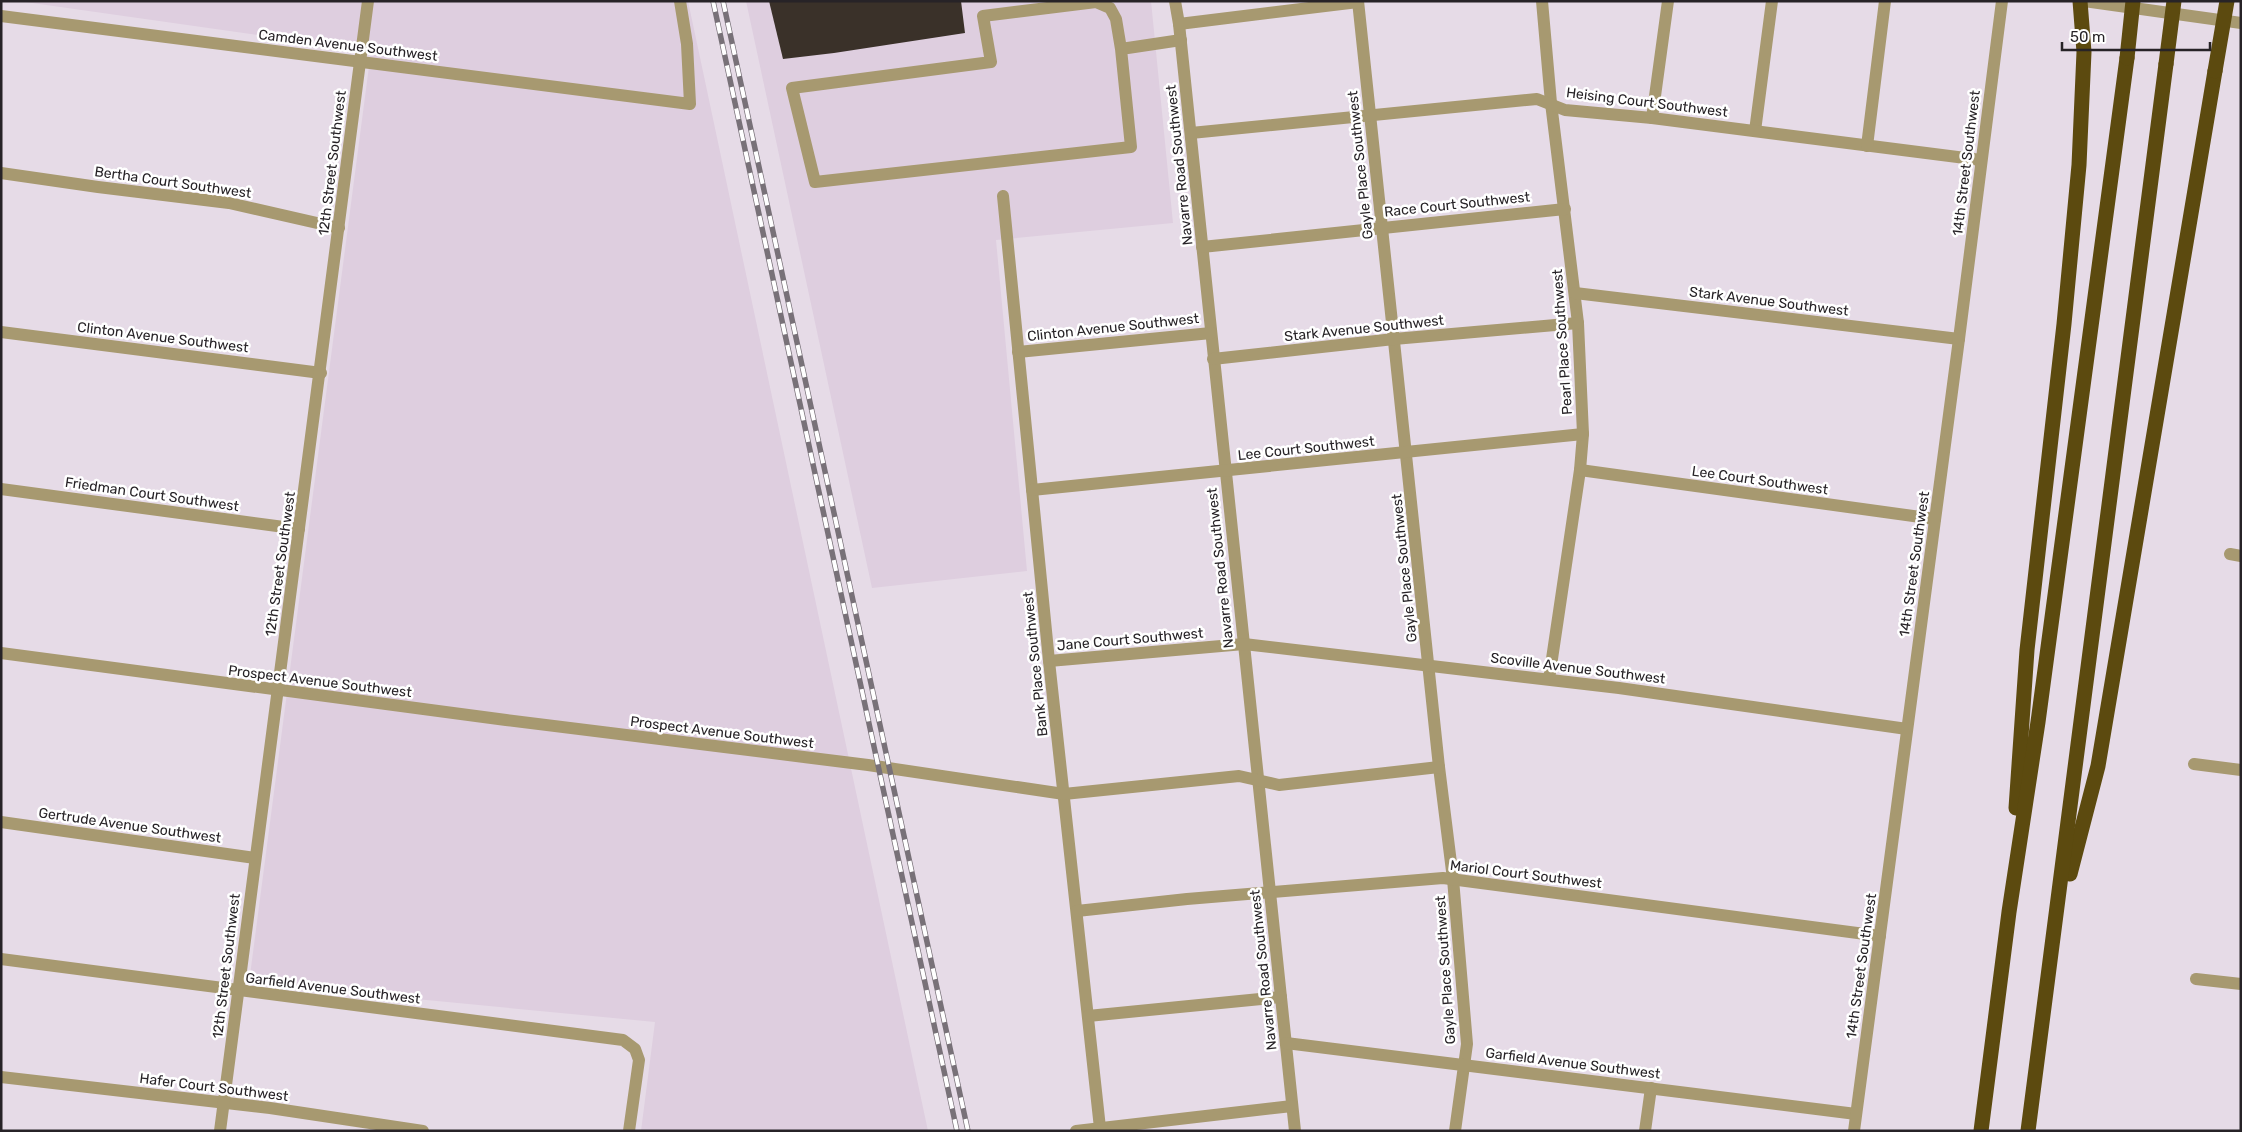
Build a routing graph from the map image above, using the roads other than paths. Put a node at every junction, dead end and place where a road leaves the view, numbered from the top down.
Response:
1 (368, 1) edge
2 (680, 1) edge
3 (1175, 1) edge
4 (1542, 1) edge
5 (1668, 1) edge
6 (1772, 1) edge
7 (1885, 1) edge
8 (2002, 1) edge
9 (2082, 1) edge
10 (2133, 1) edge
11 (2174, 1) edge
12 (2227, 1) edge
13 (1358, 2) edge
14 (1, 16) edge
15 (2241, 23) edge
16 (1179, 24) junction
17 (1181, 40) junction
18 (1121, 49) junction
19 (361, 62) junction
20 (1551, 104) junction
21 (1369, 114) junction
22 (1652, 118) junction
23 (1755, 131) junction
24 (1191, 133) junction
25 (1866, 146) junction
26 (1981, 160) junction
27 (1, 172) edge
28 (1003, 196) dead end
29 (1565, 209) junction
30 (1382, 227) junction
31 (339, 228) junction
32 (1202, 247) junction
33 (1575, 293) junction
34 (1578, 323) junction
35 (1, 332) edge
36 (1210, 333) junction
37 (1394, 339) junction
38 (1959, 339) junction
39 (1018, 352) junction
40 (1213, 359) junction
41 (321, 372) junction
42 (1583, 434) junction
43 (1408, 453) junction
44 (1580, 470) junction
45 (1225, 471) junction
46 (1, 489) edge
47 (1032, 490) junction
48 (1935, 519) junction
49 (299, 529) junction
50 (1244, 644) junction
51 (1, 653) edge
52 (1049, 661) junction
53 (1428, 664) junction
54 (1549, 679) junction
55 (278, 690) junction
56 (1907, 729) junction
57 (2194, 764) dead end
58 (1439, 767) junction
59 (2241, 770) edge
60 (1258, 781) junction
61 (1064, 794) junction
62 (1, 822) edge
63 (255, 858) junction
64 (1453, 879) junction
65 (1270, 891) junction
66 (1077, 911) junction
67 (2009, 912) junction
68 (1880, 936) junction
69 (2054, 936) junction
70 (1, 959) edge
71 (2196, 979) dead end
72 (2241, 984) edge
73 (239, 990) junction
74 (1281, 997) junction
75 (1088, 1016) junction
76 (1286, 1043) junction
77 (1464, 1064) junction
78 (1, 1077) edge
79 (1651, 1088) junction
80 (223, 1104) junction
81 (1292, 1106) junction
82 (1856, 1114) junction
83 (1100, 1128) junction
84 (220, 1131) edge
85 (423, 1131) edge
86 (629, 1131) edge
87 (1076, 1131) edge
88 (1295, 1131) edge
89 (1455, 1131) edge
90 (1645, 1131) edge
91 (1854, 1131) edge
92 (1981, 1131) edge
93 (2028, 1131) edge

1 - 19 street, 12th Street Southwest
2 - 19 street, Camden Avenue Southwest
3 - 16 street, Navarre Road Southwest
4 - 20 street, Pearl Place Southwest
5 - 22 street
6 - 23 street
7 - 25 street
8 - 26 street, 14th Street Southwest
9 - 15 street
9 - 67 highway
10 - 67 highway, bridge
11 - 69 highway, bridge
12 - 69 highway, bridge
13 - 16 street
13 - 21 street, Gayle Place Southwest
14 - 19 street, Camden Avenue Southwest
16 - 17 street, Navarre Road Southwest
17 - 18 street
17 - 24 street, Navarre Road Southwest
18 - 18 street
19 - 31 street, 12th Street Southwest
20 - 21 street, Heising Court Southwest
20 - 22 street, Heising Court Southwest
20 - 29 street, Pearl Place Southwest
21 - 24 street, Heising Court Southwest
21 - 30 street, Gayle Place Southwest
22 - 23 street, Heising Court Southwest
23 - 25 street, Heising Court Southwest
24 - 32 street, Navarre Road Southwest
25 - 26 street, Heising Court Southwest
26 - 38 street, 14th Street Southwest
27 - 31 street, Bertha Court Southwest
28 - 39 street, Bank Place Southwest
29 - 30 street, Race Court Southwest
29 - 33 street, Pearl Place Southwest
30 - 32 street, Race Court Southwest
30 - 37 street, Gayle Place Southwest
31 - 41 street, 12th Street Southwest
32 - 36 street, Navarre Road Southwest
33 - 34 street, Pearl Place Southwest
33 - 38 street, Stark Avenue Southwest
34 - 37 street, Stark Avenue Southwest
34 - 42 street, Pearl Place Southwest
35 - 41 street, Clinton Avenue Southwest
36 - 39 street, Clinton Avenue Southwest
36 - 40 street, Navarre Road Southwest
37 - 40 street, Stark Avenue Southwest
37 - 43 street, Gayle Place Southwest
38 - 48 street, 14th Street Southwest
39 - 47 street, Bank Place Southwest
40 - 45 street, Navarre Road Southwest
41 - 49 street, 12th Street Southwest
42 - 43 street, Lee Court Southwest
42 - 44 street, Pearl Place Southwest
43 - 45 street, Lee Court Southwest
43 - 53 street, Gayle Place Southwest
44 - 48 street, Lee Court Southwest
44 - 54 street, Pearl Place Southwest
45 - 47 street, Lee Court Southwest
45 - 50 street, Navarre Road Southwest
46 - 49 street, Friedman Court Southwest
47 - 52 street, Bank Place Southwest
48 - 56 street, 14th Street Southwest
49 - 55 street, 12th Street Southwest
50 - 52 street, Jane Court Southwest
50 - 53 street, Scoville Avenue Southwest
50 - 60 street, Navarre Road Southwest
51 - 55 street, Prospect Avenue Southwest
52 - 61 street, Bank Place Southwest
53 - 54 street, Scoville Avenue Southwest
53 - 58 street, Gayle Place Southwest
54 - 56 street, Scoville Avenue Southwest
55 - 61 street, Prospect Avenue Southwest
55 - 63 street, 12th Street Southwest
56 - 68 street, 14th Street Southwest
57 - 59 street
58 - 60 street, Prospect Avenue Southwest
58 - 64 street, Gayle Place Southwest
60 - 61 street, Prospect Avenue Southwest
60 - 65 street, Navarre Road Southwest
61 - 66 street, Bank Place Southwest
62 - 63 street, Gertrude Avenue Southwest
63 - 73 street, 12th Street Southwest
64 - 65 street, Mariol Court Southwest
64 - 68 street, Mariol Court Southwest
64 - 77 street, Gayle Place Southwest
65 - 66 street, Mariol Court Southwest
65 - 74 street, Navarre Road Southwest
66 - 75 street, Bank Place Southwest
67 - 92 highway
68 - 82 street, 14th Street Southwest
69 - 93 highway
70 - 73 street, Garfield Avenue Southwest
71 - 72 street
73 - 80 street, 12th Street Southwest
73 - 86 street, Garfield Avenue Southwest
74 - 75 street
74 - 76 street, Navarre Road Southwest
75 - 83 street, Bank Place Southwest
76 - 77 street, Garfield Avenue Southwest
76 - 81 street, Navarre Road Southwest
77 - 79 street, Garfield Avenue Southwest
77 - 89 street, Gayle Place Southwest
78 - 80 street, Hafer Court Southwest
79 - 82 street, Garfield Avenue Southwest
79 - 90 street
80 - 84 street, 12th Street Southwest
80 - 85 street, Hafer Court Southwest
81 - 83 street
81 - 88 street, Navarre Road Southwest
82 - 91 street, 14th Street Southwest
83 - 87 street

